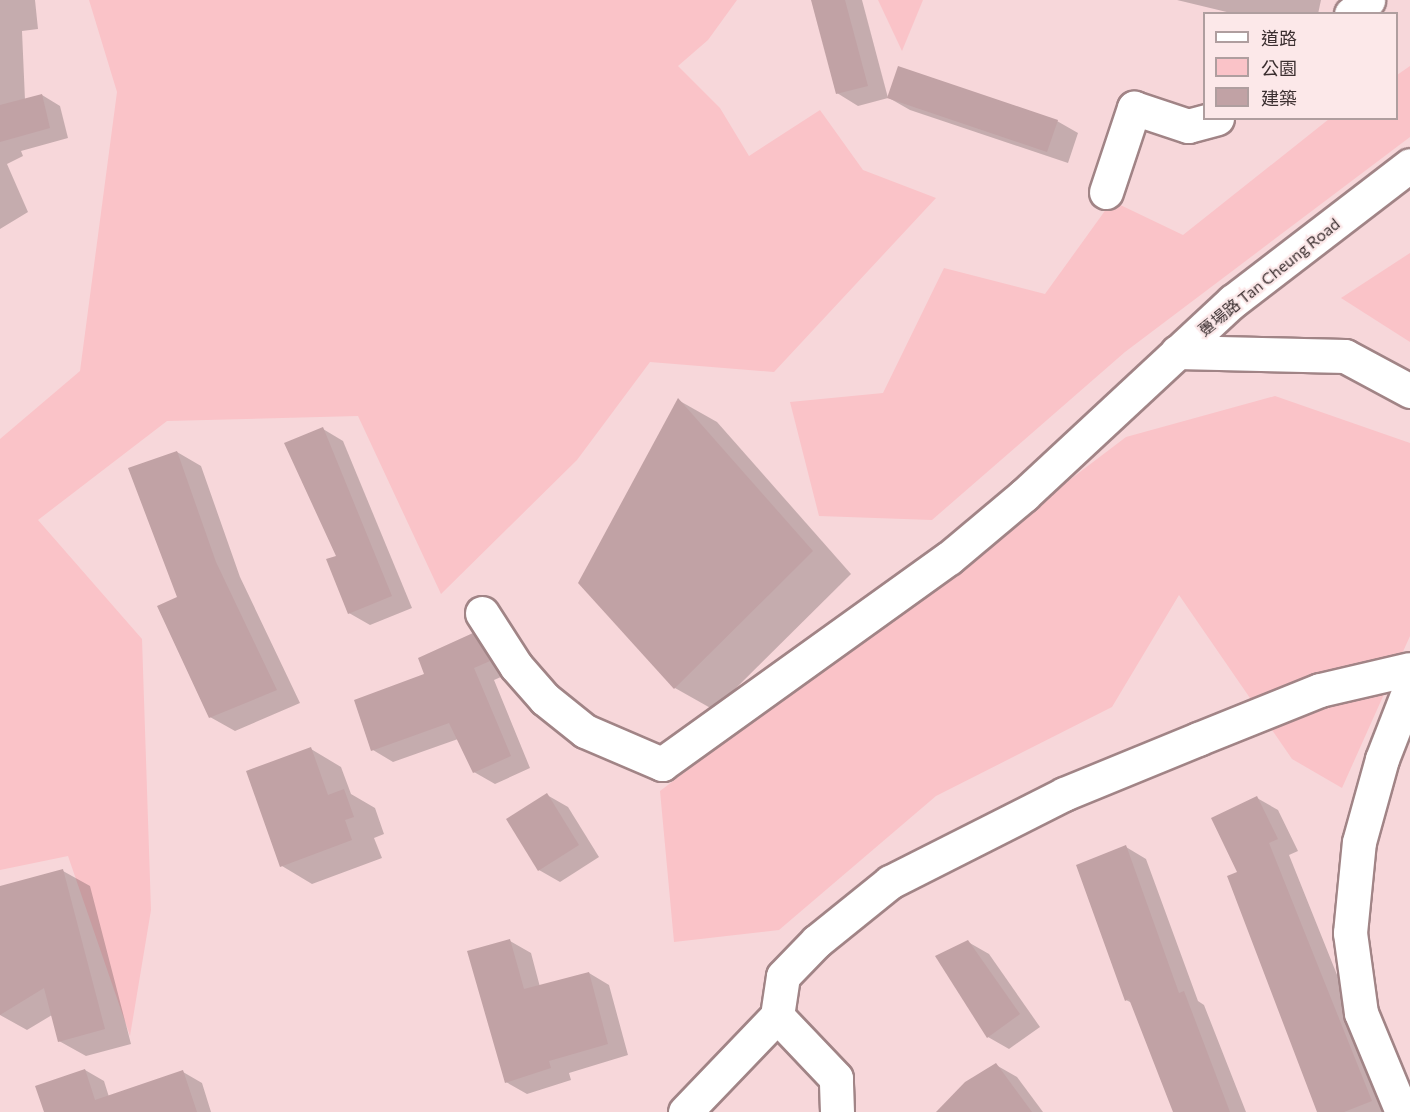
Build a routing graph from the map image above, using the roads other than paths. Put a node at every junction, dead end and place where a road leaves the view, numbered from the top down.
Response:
1 (1368, 0) edge
2 (1353, 12) edge
3 (1210, 120) edge
4 (1410, 165) edge
5 (1106, 192) dead end
6 (1177, 352) junction
7 (1410, 391) edge
8 (482, 613) dead end
9 (1410, 669) edge
10 (1410, 687) edge
11 (777, 1016) junction
12 (685, 1112) edge
13 (837, 1112) edge
14 (1402, 1112) edge

1 - 2 street
3 - 5 street
4 - 6 street, 躉場路 Tan Cheung Road
6 - 7 street, 躉場路 Tan Cheung Road
6 - 8 street
9 - 11 street
10 - 14 street
11 - 12 street
11 - 13 street

